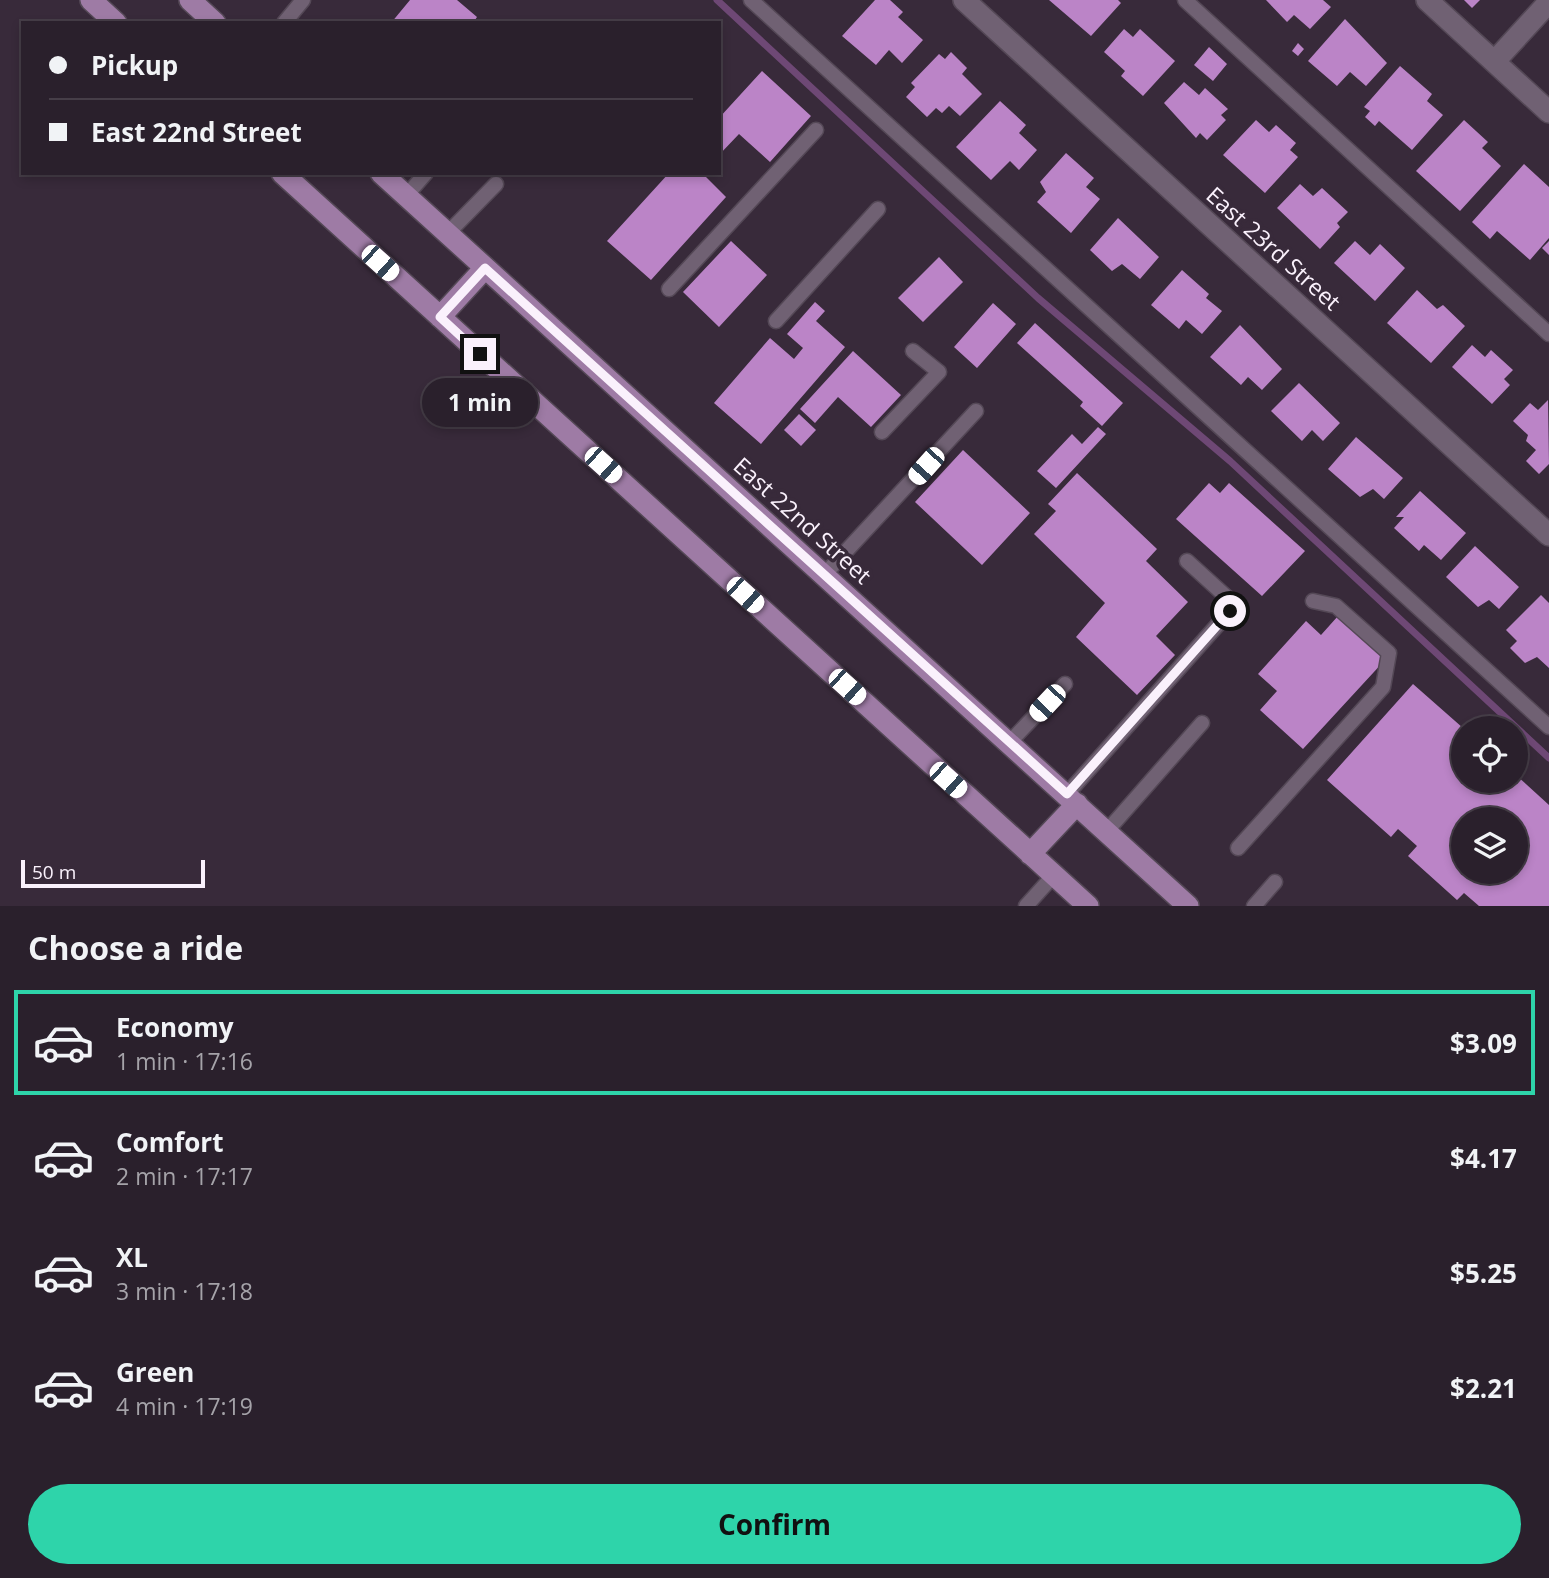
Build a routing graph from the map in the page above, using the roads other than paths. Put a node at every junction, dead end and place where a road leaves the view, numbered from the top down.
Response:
1 (91, 0) edge
2 (190, 0) edge
3 (303, 0) edge
4 (751, 0) edge
5 (964, 0) edge
6 (1185, 0) edge
7 (1427, 0) edge
8 (1549, 2) edge
9 (114, 21) edge
10 (213, 21) edge
11 (286, 21) edge
12 (1495, 61) junction
13 (1549, 112) edge
14 (816, 130) dead end
15 (284, 175) edge
16 (383, 175) edge
17 (424, 175) edge
18 (496, 184) dead end
19 (406, 196) junction
20 (878, 209) dead end
21 (447, 234) junction
22 (485, 268) junction
23 (669, 289) dead end
24 (440, 317) junction
25 (776, 321) dead end
26 (1549, 334) edge
27 (913, 351) dead end
28 (976, 411) dead end
29 (882, 432) dead end
30 (1549, 535) edge
31 (1187, 561) dead end
32 (824, 575) junction
33 (1313, 601) dead end
34 (1065, 684) dead end
35 (1202, 723) dead end
36 (1549, 727) edge
37 (1009, 743) junction
38 (1072, 799) junction
39 (1107, 831) junction
40 (1238, 848) dead end
41 (1030, 854) junction
42 (1054, 875) junction
43 (1275, 882) dead end
44 (1026, 906) edge
45 (1088, 906) edge
46 (1188, 906) edge
47 (1254, 906) edge

1 - 9 main road
2 - 10 main road
3 - 11 lane
4 - 36 lane
5 - 30 street, East 23rd Street
6 - 26 lane
7 - 12 street
8 - 12 street
12 - 13 street
14 - 23 lane
15 - 24 main road
16 - 19 main road, East 22nd Street
17 - 19 lane
18 - 21 lane
19 - 21 main road, East 22nd Street
20 - 25 lane
21 - 22 main road, East 22nd Street
22 - 24 main road
22 - 32 main road, East 22nd Street
24 - 41 main road
27 - 29 lane
28 - 32 lane
31 - 38 lane
32 - 37 main road, East 22nd Street
33 - 40 lane
34 - 37 lane
35 - 39 lane
37 - 38 main road, East 22nd Street
38 - 39 main road, East 22nd Street
38 - 41 main road
39 - 46 main road, East 22nd Street
41 - 42 main road
42 - 44 lane
42 - 45 main road
43 - 47 lane

